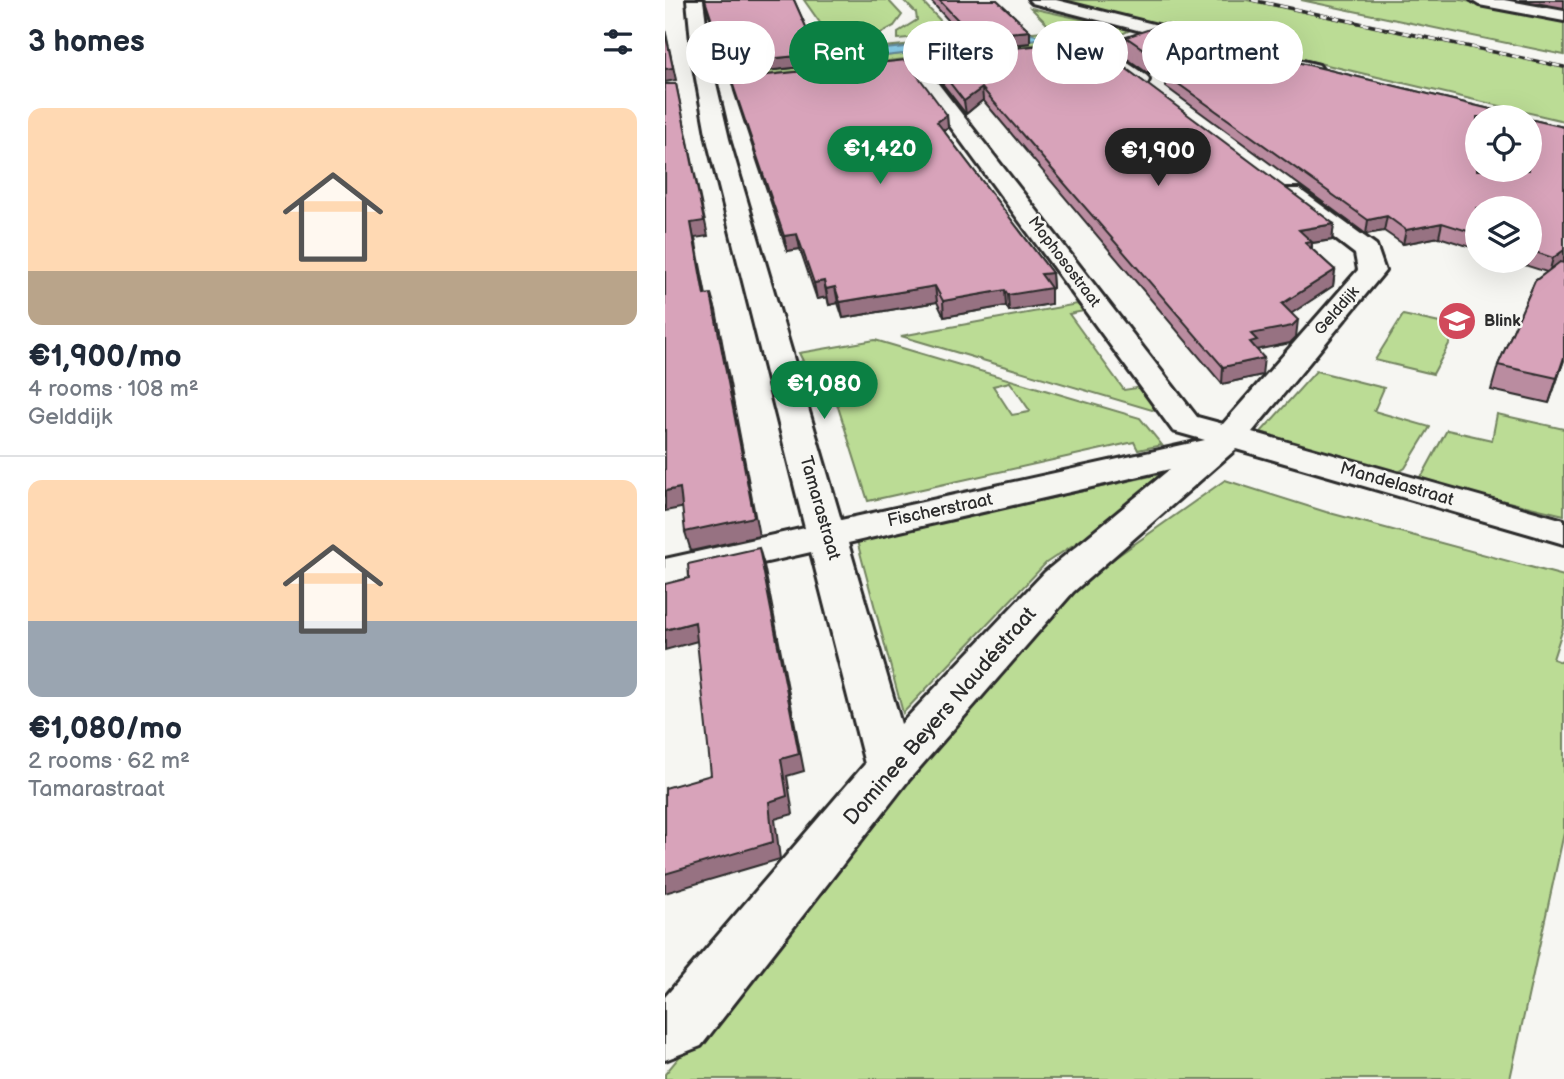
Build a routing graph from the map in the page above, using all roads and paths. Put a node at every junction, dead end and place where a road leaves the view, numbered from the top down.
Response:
1 (695, 0) edge
2 (1037, 0) edge
3 (1479, 0) edge
4 (1564, 16) edge
5 (1142, 27) edge
6 (1142, 35) edge
7 (1303, 66) edge
8 (1329, 72) edge
9 (1142, 76) edge
10 (922, 84) edge
11 (1151, 84) edge
12 (1155, 87) edge
13 (1277, 183) edge
14 (1222, 443) junction
15 (1564, 532) edge
16 (828, 535) junction
17 (665, 572) edge
18 (890, 768) junction
19 (672, 1028) edge

1 - 16 street, Tamarastraat
2 - 5 street
3 - 4 street
6 - 9 street
7 - 8 street
10 - 14 street, Mophosostraat
11 - 12 street
13 - 14 street, Gelddijk
14 - 15 street, Mandelastraat
14 - 16 street, Fischerstraat
14 - 18 street, Dominee Beyers Naudéstraat
16 - 17 street, Fischerstraat
16 - 18 street, Tamarastraat
18 - 19 street, Dominee Beyers Naudéstraat

